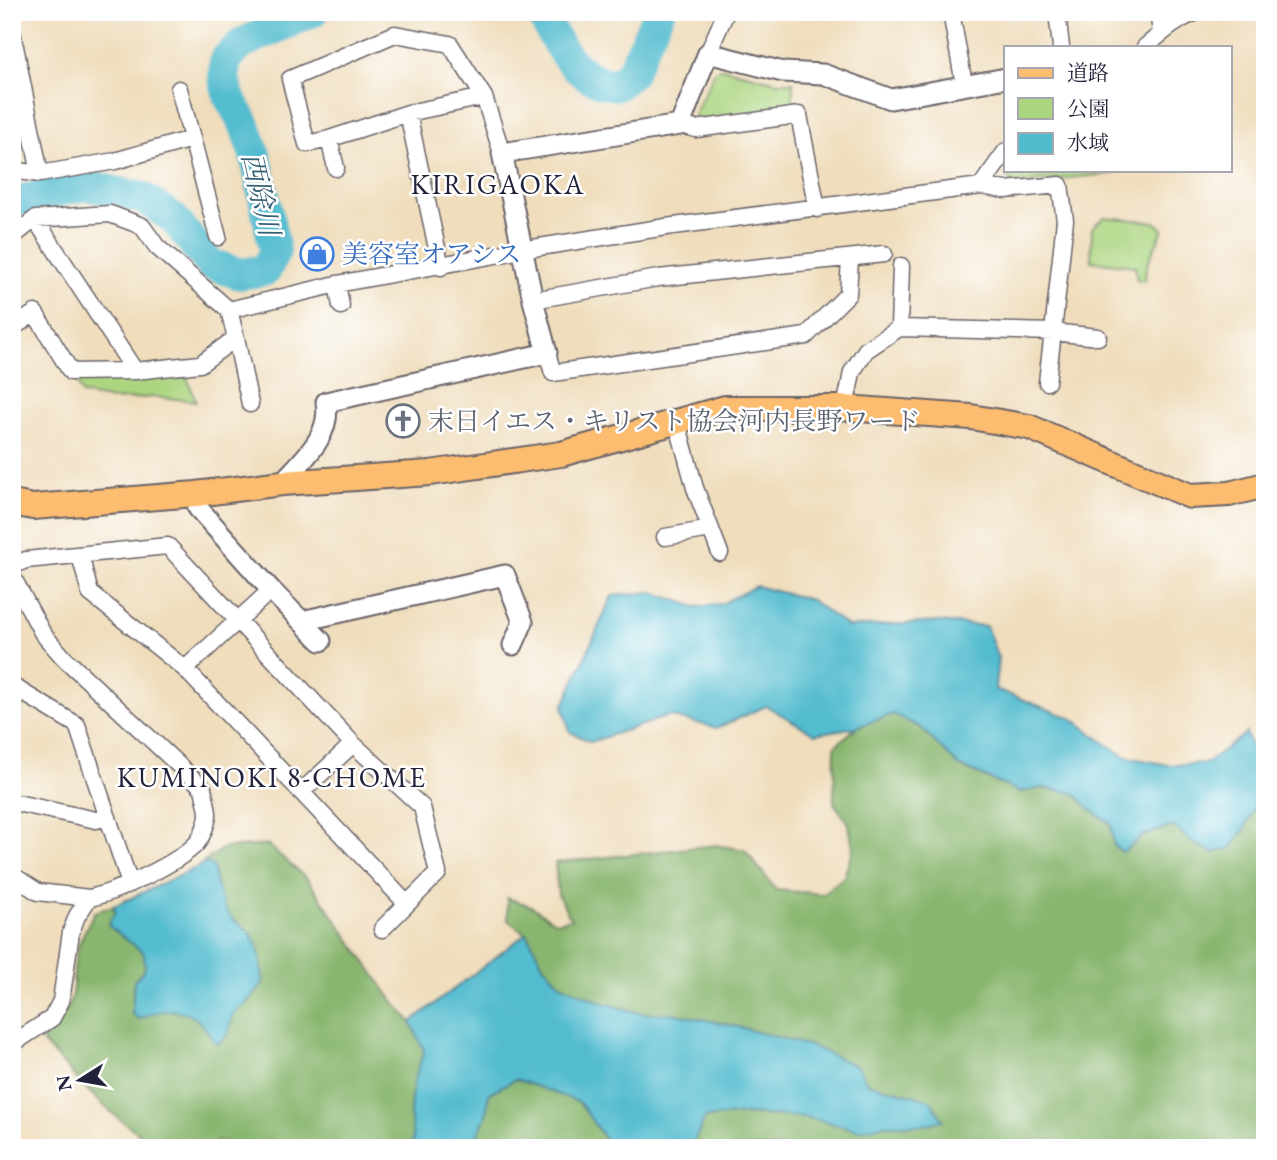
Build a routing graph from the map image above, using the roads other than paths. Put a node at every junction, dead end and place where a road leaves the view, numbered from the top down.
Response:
1 (726, 12) edge
2 (951, 12) edge
3 (1057, 12) edge
4 (1158, 12) edge
5 (1197, 12) edge
6 (1258, 12) edge
7 (1265, 13) edge
8 (1161, 32) junction
9 (13, 36) edge
10 (1061, 46) edge
11 (1146, 46) edge
12 (708, 53) junction
13 (1004, 78) edge
14 (17, 79) edge
15 (964, 84) junction
16 (484, 97) junction
17 (186, 98) dead end
18 (408, 113) junction
19 (680, 125) junction
20 (191, 139) junction
21 (329, 139) junction
22 (502, 153) junction
23 (1004, 154) edge
24 (337, 168) dead end
25 (12, 170) edge
26 (40, 174) junction
27 (981, 186) junction
28 (817, 209) junction
29 (35, 219) junction
30 (12, 237) edge
31 (218, 237) dead end
32 (523, 250) junction
33 (884, 254) dead end
34 (850, 259) junction
35 (901, 266) dead end
36 (441, 267) junction
37 (337, 284) junction
38 (533, 300) junction
39 (341, 306) dead end
40 (229, 310) junction
41 (12, 328) edge
42 (899, 328) junction
43 (1053, 332) junction
44 (1098, 337) dead end
45 (236, 338) junction
46 (547, 353) junction
47 (135, 371) junction
48 (1047, 382) dead end
49 (250, 404) dead end
50 (845, 408) junction
51 (676, 419) junction
52 (282, 483) junction
53 (1265, 485) edge
54 (196, 494) junction
55 (12, 503) edge
56 (711, 529) junction
57 (665, 537) dead end
58 (720, 554) dead end
59 (80, 555) junction
60 (12, 566) edge
61 (12, 576) edge
62 (271, 590) junction
63 (237, 621) junction
64 (302, 621) junction
65 (321, 641) dead end
66 (513, 645) dead end
67 (185, 670) junction
68 (15, 687) edge
69 (12, 710) edge
70 (353, 744) junction
71 (301, 792) junction
72 (12, 802) edge
73 (108, 817) junction
74 (12, 875) edge
75 (130, 884) junction
76 (89, 898) junction
77 (407, 904) junction
78 (382, 929) dead end
79 (12, 1044) edge

1 - 12 street
2 - 15 street
3 - 10 street
4 - 8 street
5 - 8 street
6 - 7 street
8 - 11 street
9 - 14 street
12 - 15 street
12 - 19 street
13 - 15 street
14 - 26 street
16 - 18 street
16 - 21 street
16 - 22 street
17 - 20 street
18 - 21 street
18 - 36 street
19 - 22 street
19 - 28 street
20 - 26 street
20 - 31 street
21 - 24 street
22 - 32 street
23 - 27 street
25 - 26 street
27 - 28 street
27 - 43 street
28 - 32 street
29 - 30 street
29 - 40 street
29 - 47 street
32 - 36 street
32 - 38 street
33 - 34 street
34 - 38 street
34 - 46 street
35 - 42 street
36 - 37 street
37 - 39 street
37 - 40 street
38 - 46 street
40 - 45 street
41 - 47 street
42 - 43 street
42 - 50 street
43 - 44 street
43 - 48 street
45 - 47 street
45 - 49 street
46 - 52 street
50 - 51 main road
50 - 53 main road
51 - 52 main road
51 - 56 street
52 - 54 main road
54 - 55 main road
54 - 62 street
56 - 57 street
56 - 58 street
59 - 60 street
59 - 63 street
59 - 67 street
61 - 75 street
62 - 63 street
62 - 64 street
63 - 67 street
63 - 70 street
64 - 65 street
64 - 66 street
67 - 71 street
68 - 69 street
68 - 73 street
70 - 71 street
70 - 77 street
71 - 77 street
72 - 73 street
73 - 75 street
74 - 76 street
75 - 76 street
76 - 79 street
77 - 78 street

